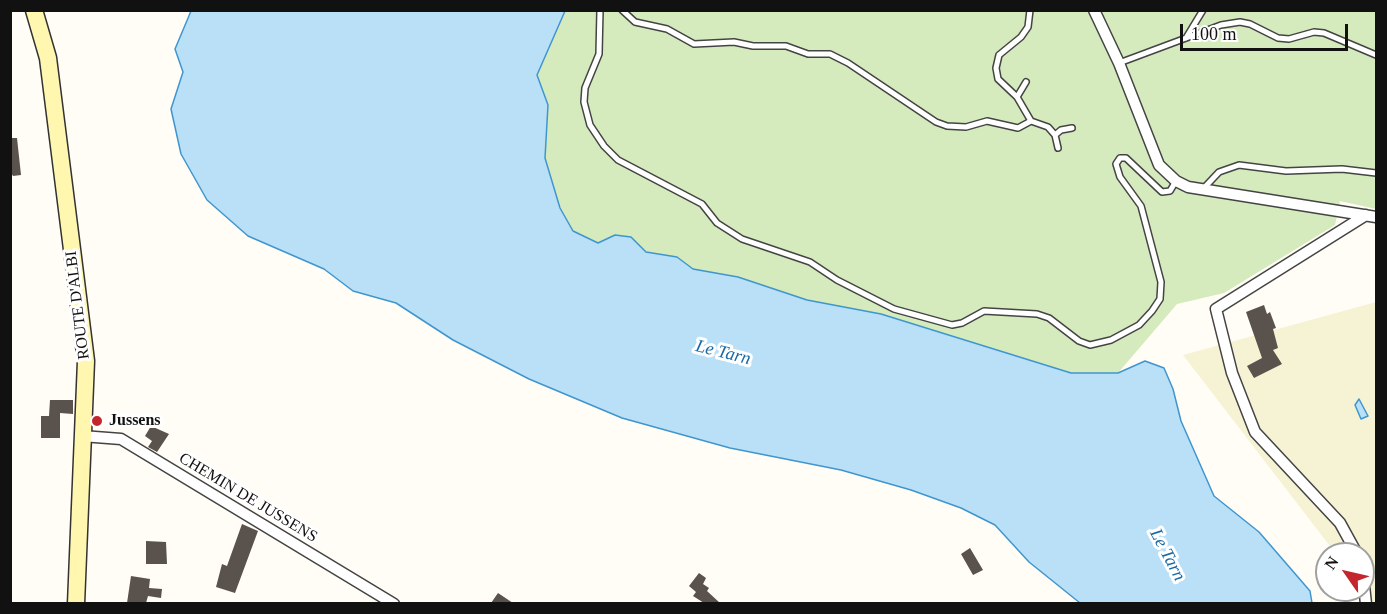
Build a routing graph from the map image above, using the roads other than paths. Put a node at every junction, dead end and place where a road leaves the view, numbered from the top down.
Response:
1 (34, 10) edge
2 (600, 10) edge
3 (622, 10) edge
4 (1030, 10) edge
5 (1094, 10) edge
6 (1203, 10) edge
7 (1185, 39) junction
8 (1377, 55) edge
9 (1119, 63) junction
10 (1026, 82) dead end
11 (1017, 97) junction
12 (1031, 121) junction
13 (1072, 128) dead end
14 (1054, 135) junction
15 (1058, 148) dead end
16 (1377, 173) edge
17 (1176, 181) junction
18 (1203, 189) junction
19 (1371, 216) edge
20 (82, 436) junction
21 (1350, 542) edge
22 (76, 603) edge
23 (394, 603) edge

1 - 20 street, ROUTE D'ALBI
2 - 17 lane
3 - 12 lane
4 - 11 lane
5 - 9 street
6 - 7 lane
7 - 8 lane
7 - 9 lane
9 - 17 street
10 - 11 lane
11 - 12 lane
12 - 14 lane
13 - 14 lane
14 - 15 lane
16 - 18 lane
17 - 18 street
18 - 19 street
19 - 21 street
20 - 22 street, ROUTE D'ALBI
20 - 23 street, CHEMIN DE JUSSENS

